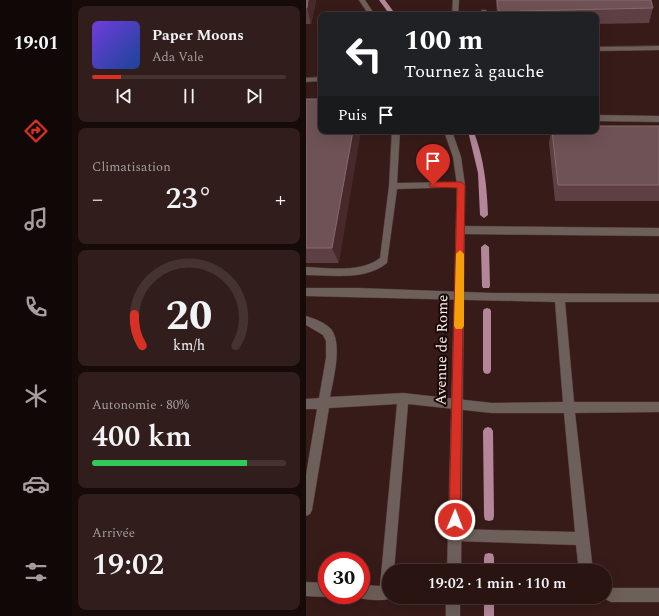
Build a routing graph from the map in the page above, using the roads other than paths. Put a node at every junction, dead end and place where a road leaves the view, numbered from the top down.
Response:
1 (362, 0) edge
2 (456, 0) edge
3 (370, 12) edge
4 (455, 12) edge
5 (659, 48) edge
6 (599, 49) edge
7 (318, 79) edge
8 (306, 80) edge
9 (599, 118) edge
10 (659, 119) edge
11 (396, 134) edge
12 (449, 134) edge
13 (461, 185) junction
14 (393, 186) junction
15 (460, 230) junction
16 (659, 232) edge
17 (306, 271) edge
18 (306, 292) edge
19 (460, 297) junction
20 (560, 298) junction
21 (659, 298) edge
22 (306, 320) edge
23 (403, 398) junction
24 (324, 403) junction
25 (306, 404) edge
26 (457, 404) junction
27 (568, 408) junction
28 (659, 408) edge
29 (310, 455) edge
30 (306, 510) edge
31 (454, 535) junction
32 (582, 539) junction
33 (389, 564) edge
34 (454, 564) edge
35 (585, 564) edge
36 (306, 589) edge
37 (318, 590) edge
38 (370, 592) edge
39 (382, 593) edge
40 (612, 595) edge
41 (659, 595) edge
42 (453, 604) edge
43 (453, 616) edge

1 - 3 street
2 - 4 street
5 - 6 street
7 - 8 street
9 - 10 street
11 - 14 street
12 - 13 street, Avenue de Rome
13 - 14 street
13 - 15 street, Avenue de Rome
14 - 17 street
15 - 16 street
15 - 19 street, Avenue de Rome
18 - 19 street
19 - 20 street
19 - 26 street, Avenue de Rome
20 - 21 street
20 - 27 street
22 - 24 street
23 - 24 street
23 - 26 street
23 - 33 street
24 - 25 street
24 - 29 street
26 - 27 street
26 - 31 street, Avenue de Rome
27 - 28 street
27 - 32 street
29 - 30 street
31 - 32 street
31 - 34 street, Avenue de Rome
32 - 35 street
36 - 37 street
38 - 39 street
40 - 41 street
42 - 43 street

